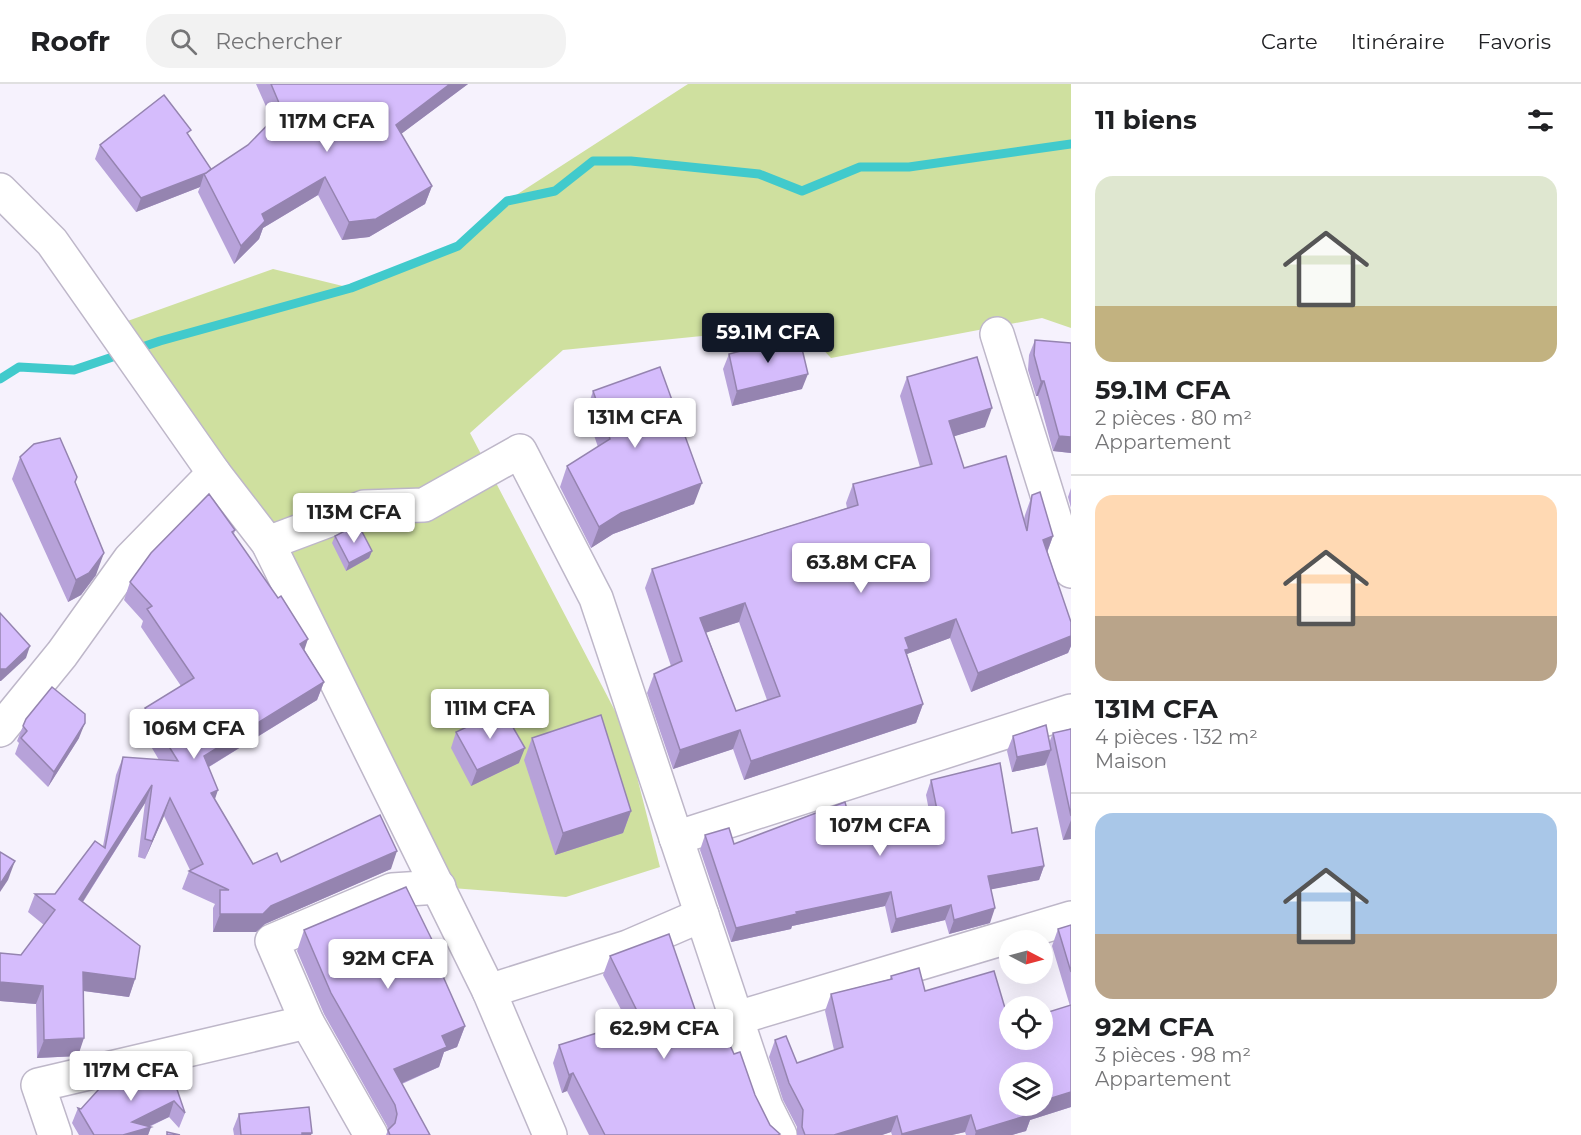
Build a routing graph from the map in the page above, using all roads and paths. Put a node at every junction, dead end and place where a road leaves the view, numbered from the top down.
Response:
1 (0, 190) edge
2 (997, 334) dead end
3 (214, 473) junction
4 (268, 543) junction
5 (1071, 570) edge
6 (1071, 711) edge
7 (0, 730) edge
8 (676, 838) junction
9 (439, 887) junction
10 (702, 915) junction
11 (1071, 918) edge
12 (489, 991) junction
13 (736, 1018) junction
14 (307, 1022) junction
15 (55, 1135) edge
16 (370, 1135) edge
17 (549, 1135) edge
18 (780, 1135) edge

1 - 3 street
2 - 5 street
3 - 4 street
3 - 7 street
4 - 8 street
4 - 9 street
6 - 8 street
8 - 10 street
9 - 12 street
9 - 14 street
10 - 12 street
10 - 13 street
11 - 13 street
12 - 17 street
13 - 18 street
14 - 15 street
14 - 16 street

